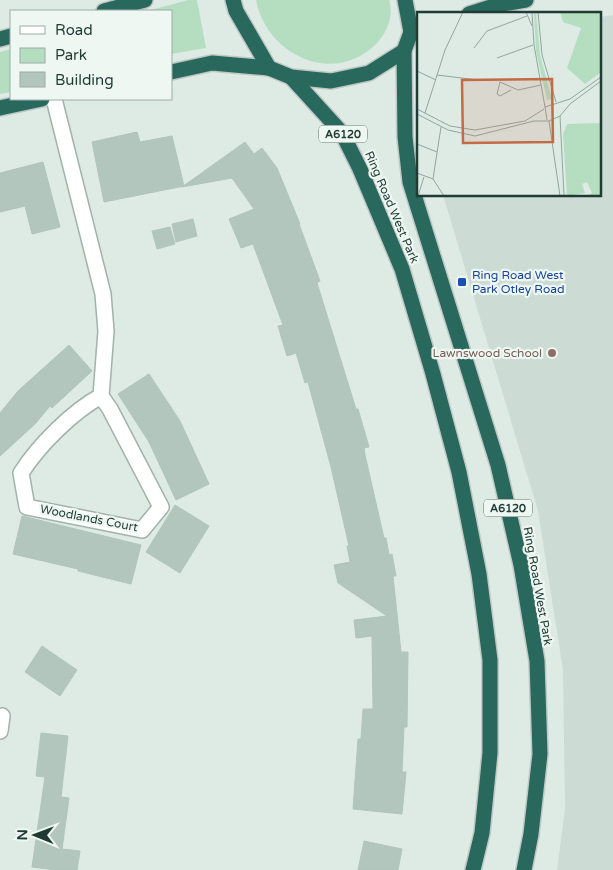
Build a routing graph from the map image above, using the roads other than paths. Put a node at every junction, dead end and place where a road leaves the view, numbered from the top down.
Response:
1 (145, 0) edge
2 (233, 0) edge
3 (405, 0) edge
4 (526, 0) edge
5 (108, 10) edge
6 (475, 12) edge
7 (415, 31) edge
8 (404, 51) junction
9 (269, 68) junction
10 (172, 72) edge
11 (291, 77) junction
12 (37, 100) edge
13 (54, 100) edge
14 (0, 108) edge
15 (101, 396) junction
16 (473, 870) edge
17 (524, 870) edge

1 - 5 highway
2 - 9 highway
3 - 7 highway, A6120
4 - 6 highway
7 - 8 highway, A6120
8 - 11 highway, A6120
8 - 17 highway, Ring Road West Park / A6120
9 - 10 highway
9 - 11 highway, A6120
11 - 16 highway, Ring Road West Park / A6120
12 - 14 highway
13 - 15 street
15 - 15 street, Woodlands Court

